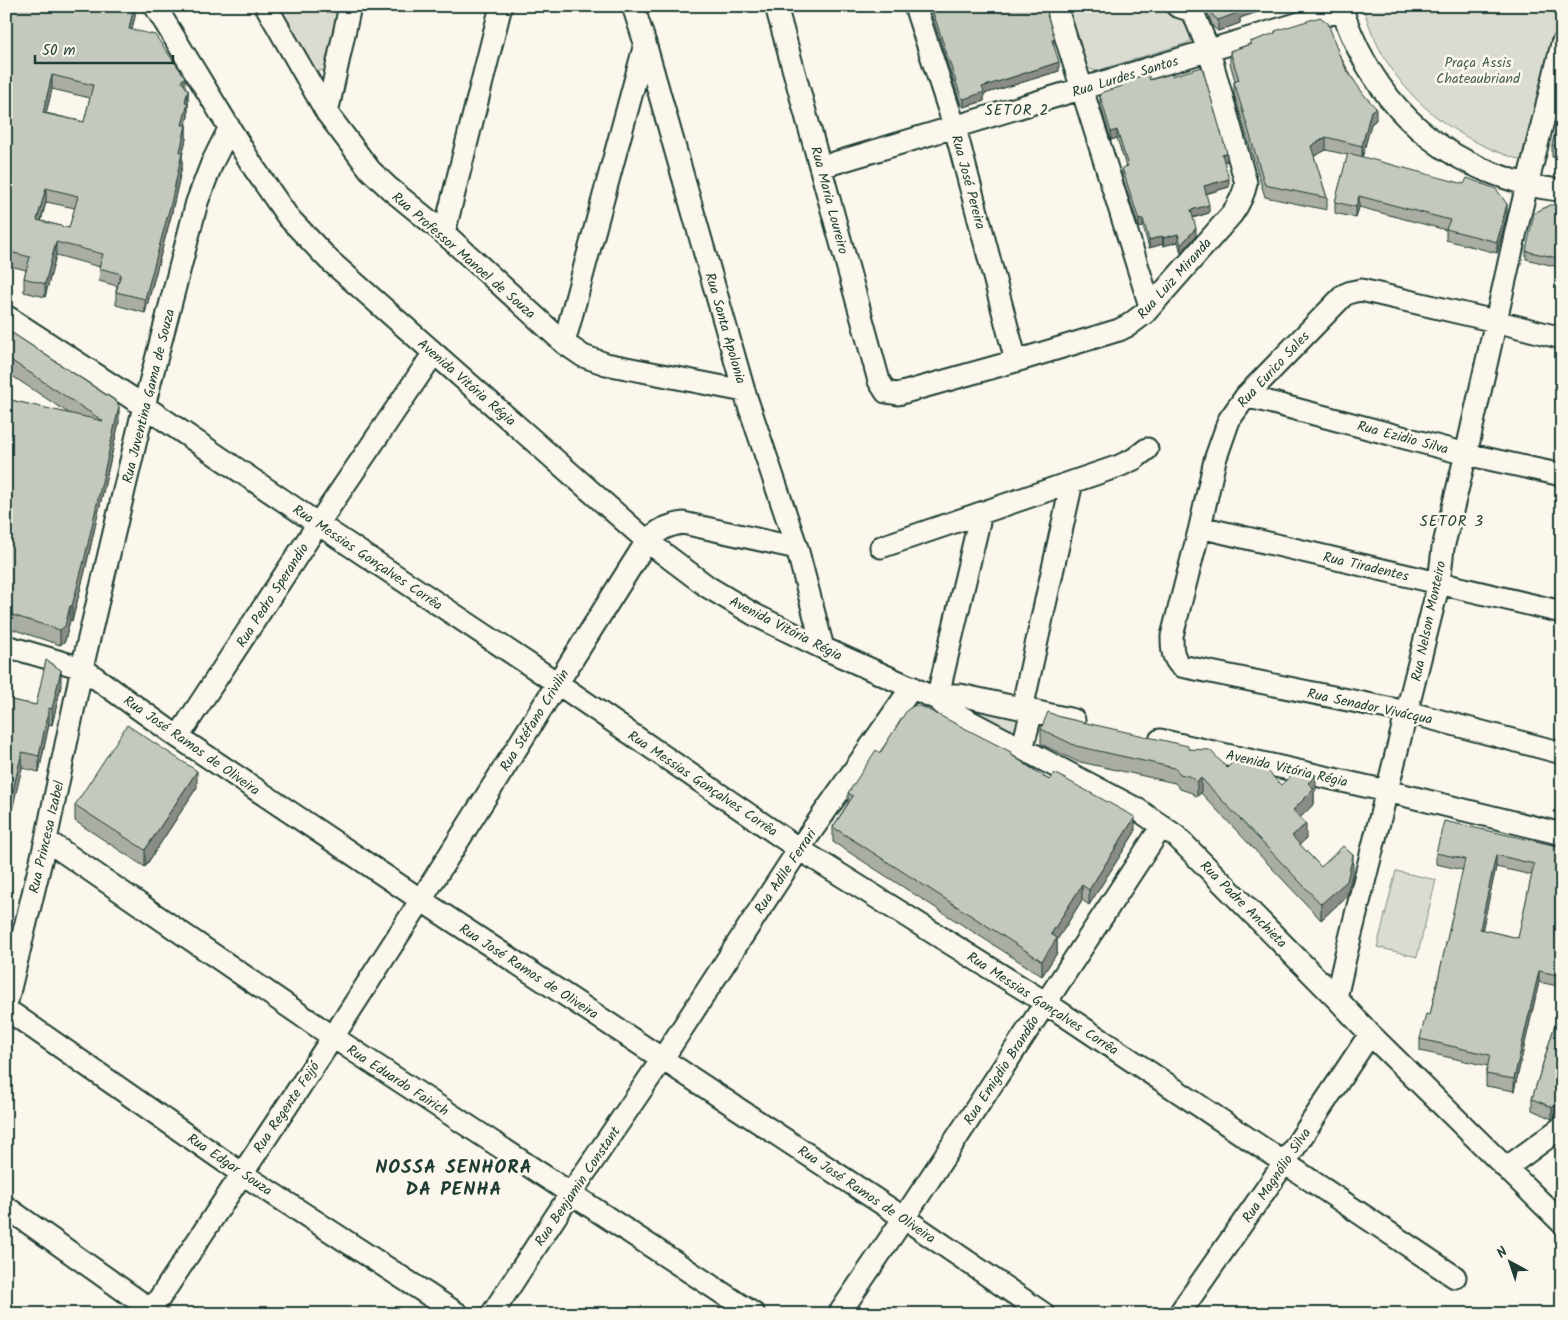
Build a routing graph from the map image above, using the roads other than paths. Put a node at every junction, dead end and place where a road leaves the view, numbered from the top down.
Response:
1 (155, 6) edge
2 (266, 6) edge
3 (350, 6) edge
4 (501, 6) edge
5 (633, 6) edge
6 (776, 6) edge
7 (915, 6) edge
8 (1056, 6) edge
9 (1177, 6) edge
10 (1342, 8) edge
11 (645, 43) junction
12 (1562, 44) edge
13 (1209, 51) junction
14 (1082, 89) junction
15 (1556, 97) edge
16 (327, 113) junction
17 (955, 128) junction
18 (229, 129) junction
19 (821, 168) junction
20 (1528, 184) junction
21 (1562, 190) edge
22 (444, 233) junction
23 (1150, 306) junction
24 (6, 316) edge
25 (1495, 321) junction
26 (1562, 338) edge
27 (564, 343) junction
28 (434, 353) junction
29 (1016, 361) junction
30 (744, 391) junction
31 (886, 392) joint
32 (1246, 396) junction
33 (144, 406) junction
34 (1147, 448) dead end
35 (1466, 454) junction
36 (1562, 475) edge
37 (1072, 482) junction
38 (981, 513) junction
39 (318, 524) junction
40 (1200, 528) junction
41 (647, 541) junction
42 (881, 547) dead end
43 (797, 548) junction
44 (1439, 583) junction
45 (1562, 612) edge
46 (6, 646) edge
47 (823, 648) junction
48 (1177, 662) joint
49 (82, 668) junction
50 (557, 683) junction
51 (912, 687) junction
52 (937, 699) junction
53 (1027, 710) junction
54 (1407, 712) junction
55 (1092, 724) edge
56 (1139, 735) edge
57 (178, 737) junction
58 (1022, 749) junction
59 (1562, 754) edge
60 (1387, 791) junction
61 (1162, 826) junction
62 (1562, 834) edge
63 (46, 840) junction
64 (799, 849) junction
65 (421, 900) junction
66 (1336, 998) junction
67 (1046, 1003) junction
68 (6, 1005) edge
69 (6, 1009) edge
70 (1370, 1034) junction
71 (333, 1037) junction
72 (662, 1058) junction
73 (1562, 1127) edge
74 (1286, 1162) junction
75 (1506, 1168) junction
76 (242, 1173) junction
77 (571, 1193) junction
78 (6, 1207) edge
79 (904, 1218) junction
80 (1560, 1218) edge
81 (1455, 1277) dead end
82 (153, 1313) edge
83 (458, 1314) edge
84 (492, 1314) edge
85 (754, 1314) edge
86 (839, 1314) edge
87 (1044, 1314) edge
88 (1180, 1314) edge

1 - 18 street, Avenida Vitória Régia
2 - 16 street, Rua Professor Manoel de Souza
3 - 16 street
4 - 22 street
5 - 11 street, Rua Santa Apolonia
6 - 19 street, Rua Maria Loureiro
7 - 17 street, Rua José Pereira
8 - 14 street
9 - 13 street, Rua Luiz Miranda
10 - 13 street, Rua Lurdes Santos
10 - 20 street
11 - 27 street
11 - 30 street, Rua Santa Apolonia
12 - 15 street, Rua Nelson Monteiro
13 - 14 street, Rua Lurdes Santos
13 - 23 street, Rua Luiz Miranda
14 - 17 street, Rua Lurdes Santos
14 - 23 street
15 - 20 street, Rua Nelson Monteiro
16 - 22 street, Rua Professor Manoel de Souza
17 - 19 street, Rua Lurdes Santos
17 - 29 street, Rua José Pereira
18 - 28 street, Avenida Vitória Régia
18 - 33 street, Rua Juventina Gama de Souza
19 - 31 street, Rua Maria Loureiro
20 - 21 street
20 - 25 street, Rua Nelson Monteiro
22 - 27 street, Rua Professor Manoel de Souza
23 - 29 street, Rua Luiz Miranda
24 - 33 street, Rua Messias Gonçalves Corrêa
25 - 26 street, Rua Eurico Sales
25 - 32 street, Rua Eurico Sales
25 - 35 street, Rua Nelson Monteiro
27 - 30 street, Rua Professor Manoel de Souza
28 - 39 street, Rua Pedro Sperandio
28 - 41 street, Avenida Vitória Régia
29 - 31 street, Rua Luiz Miranda
30 - 43 street, Rua Santa Apolonia
32 - 35 street, Rua Ezidio Silva
32 - 40 street, Rua Eurico Sales
33 - 39 street, Rua Messias Gonçalves Corrêa
33 - 49 street, Rua Juventina Gama de Souza
34 - 37 street
35 - 36 street, Rua Ezidio Silva
35 - 44 street, Rua Nelson Monteiro
37 - 38 street
37 - 53 street
38 - 42 street
38 - 52 street
39 - 50 street, Rua Messias Gonçalves Corrêa
39 - 57 street, Rua Pedro Sperandio
40 - 44 street, Rua Tiradentes
40 - 48 street, Rua Eurico Sales
41 - 43 street
41 - 47 street, Avenida Vitória Régia
41 - 50 street, Rua Stéfano Crivilin
43 - 47 street, Rua Santa Apolonia
44 - 45 street, Rua Tiradentes
44 - 54 street, Rua Nelson Monteiro
46 - 49 street, Rua José Ramos de Oliveira
47 - 51 street, Avenida Vitória Régia
48 - 54 street, Rua Senador Vivácqua
49 - 57 street, Rua José Ramos de Oliveira
49 - 63 street, Rua Princesa Izabel
50 - 64 street, Rua Messias Gonçalves Corrêa
50 - 65 street, Rua Stéfano Crivilin
51 - 52 street, Avenida Vitória Régia
51 - 64 street, Rua Adile Ferrari
52 - 53 street
52 - 58 street, Rua Padre Anchieta
53 - 55 street
53 - 58 street
54 - 59 street, Rua Senador Vivácqua
54 - 60 street, Rua Nelson Monteiro
56 - 60 street, Avenida Vitória Régia
57 - 65 street, Rua José Ramos de Oliveira
58 - 61 street, Rua Padre Anchieta
60 - 62 street, Avenida Vitória Régia
60 - 66 street, Rua Nelson Monteiro
61 - 66 street, Rua Padre Anchieta
61 - 67 street, Rua Emigdio Brandão
63 - 68 street, Rua Princesa Izabel
63 - 71 street, Rua Eduardo Fairich
64 - 67 street, Rua Messias Gonçalves Corrêa
64 - 72 street, Rua Adile Ferrari
65 - 71 street, Rua Regente Feijó
65 - 72 street, Rua José Ramos de Oliveira
66 - 70 street, Rua Padre Anchieta
67 - 74 street, Rua Messias Gonçalves Corrêa
67 - 79 street, Rua Emigdio Brandão
69 - 76 street, Rua Edgar Souza
70 - 74 street, Rua Magnólio Silva
70 - 75 street, Rua Padre Anchieta
71 - 76 street, Rua Regente Feijó
71 - 77 street, Rua Eduardo Fairich
72 - 77 street, Rua Benjamin Constant
72 - 79 street, Rua José Ramos de Oliveira
73 - 75 street
74 - 81 street, Rua Messias Gonçalves Corrêa
74 - 88 street, Rua Magnólio Silva
75 - 80 street, Rua Padre Anchieta
76 - 82 street, Rua Regente Feijó
76 - 83 street, Rua Edgar Souza
77 - 84 street, Rua Benjamin Constant
77 - 85 street, Rua Eduardo Fairich
78 - 82 street
79 - 86 street, Rua Emigdio Brandão
79 - 87 street, Rua José Ramos de Oliveira

